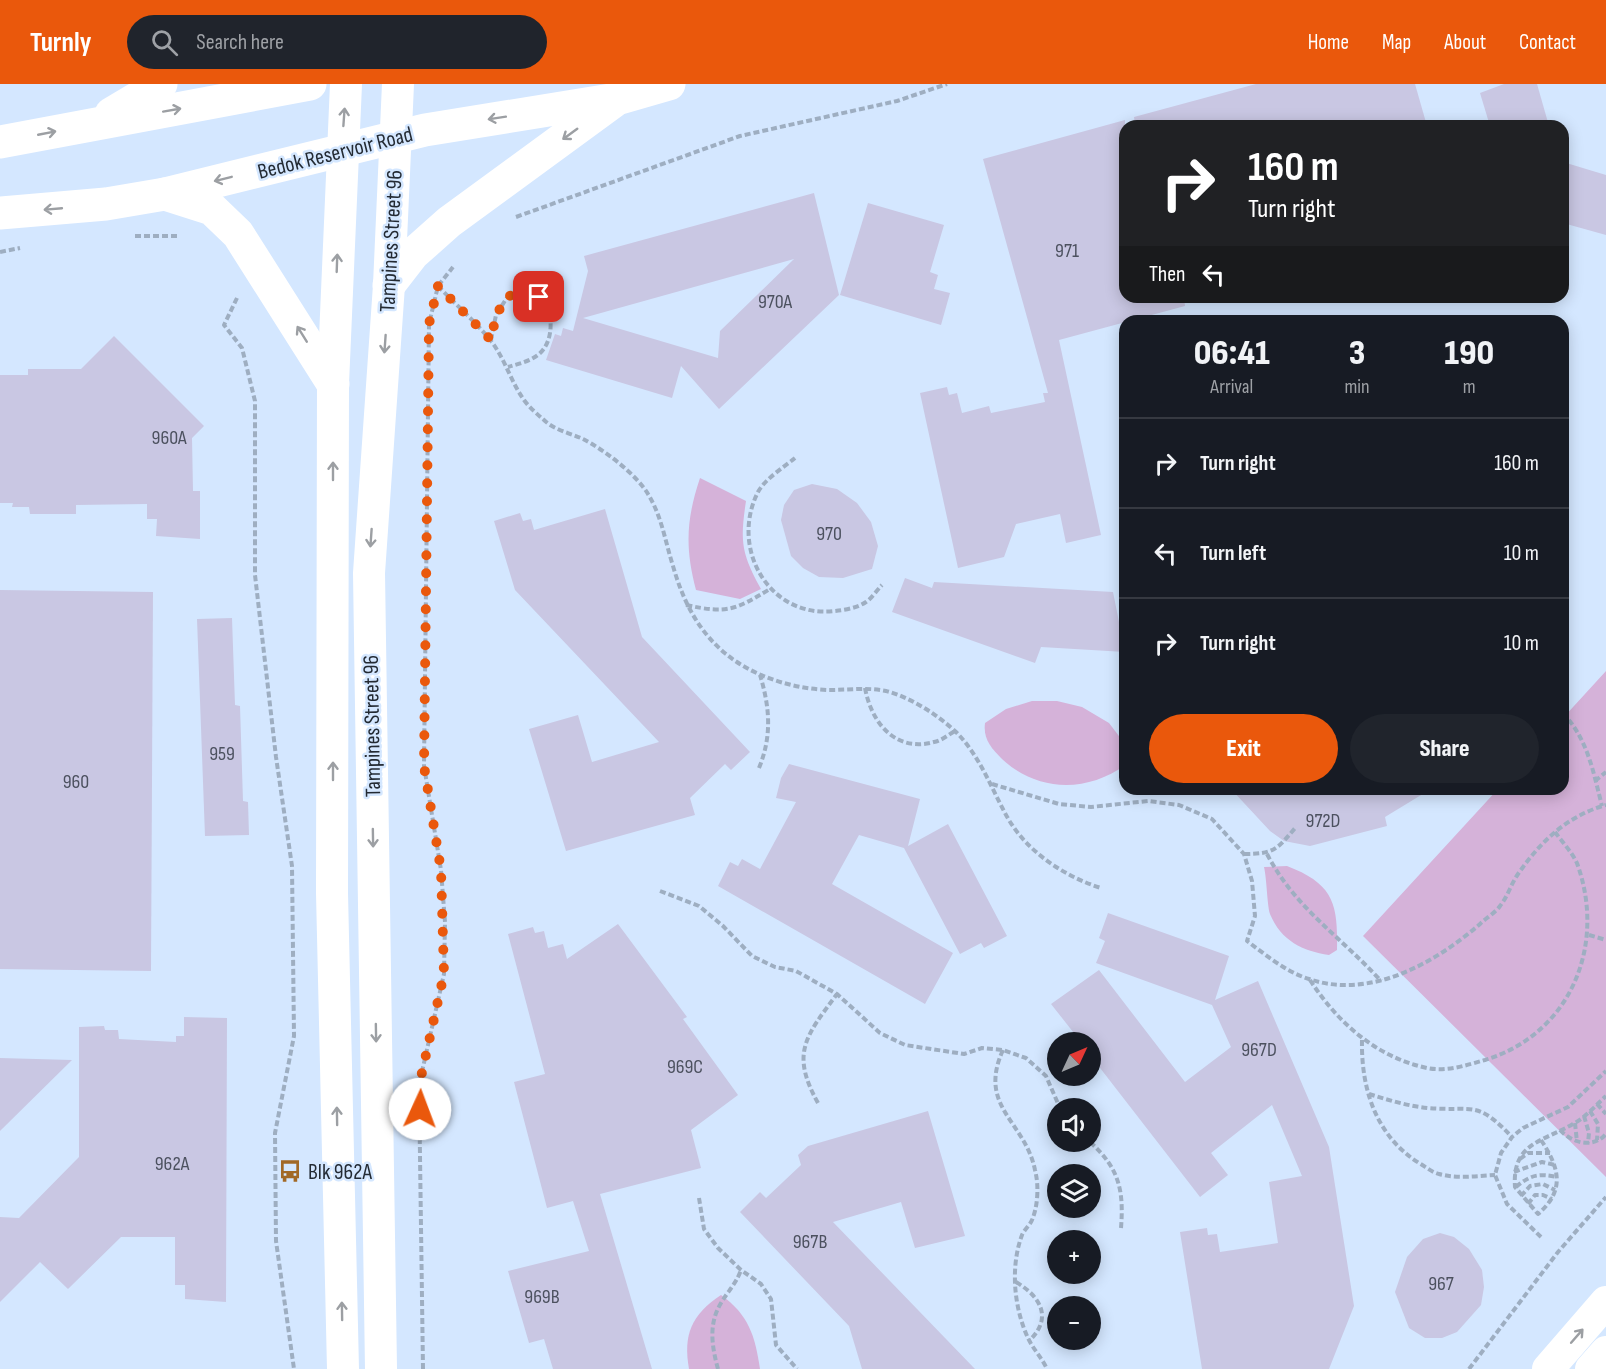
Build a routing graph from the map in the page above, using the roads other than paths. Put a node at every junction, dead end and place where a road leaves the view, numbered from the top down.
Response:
1 (161, 84) edge
2 (310, 84) edge
3 (346, 84) edge
4 (398, 84) edge
5 (669, 84) edge
6 (617, 99) junction
7 (94, 124) junction
8 (394, 138) junction
9 (0, 142) edge
10 (341, 151) junction
11 (165, 194) junction
12 (0, 213) edge
13 (389, 285) junction
14 (333, 384) junction
15 (1606, 1302) edge
16 (1606, 1352) edge
17 (343, 1369) edge
18 (381, 1369) edge
19 (1548, 1369) edge
20 (1591, 1369) edge

1 - 7 main road
7 -> 2 main road
10 -> 3 street, Tampines Street 96
4 - 8 street, Tampines Street 96
5 - 6 main road, Bedok Reservoir Road
6 -> 8 main road, Bedok Reservoir Road
6 -> 13 main road
9 -> 7 main road
8 - 10 main road, Bedok Reservoir Road
8 - 13 street, Tampines Street 96
10 -> 11 main road, Bedok Reservoir Road
14 -> 10 street, Tampines Street 96
11 -> 12 main road, Bedok Reservoir Road
14 -> 11 main road
13 -> 18 street, Tampines Street 96
17 -> 14 street, Tampines Street 96
19 -> 15 street
16 - 20 street

